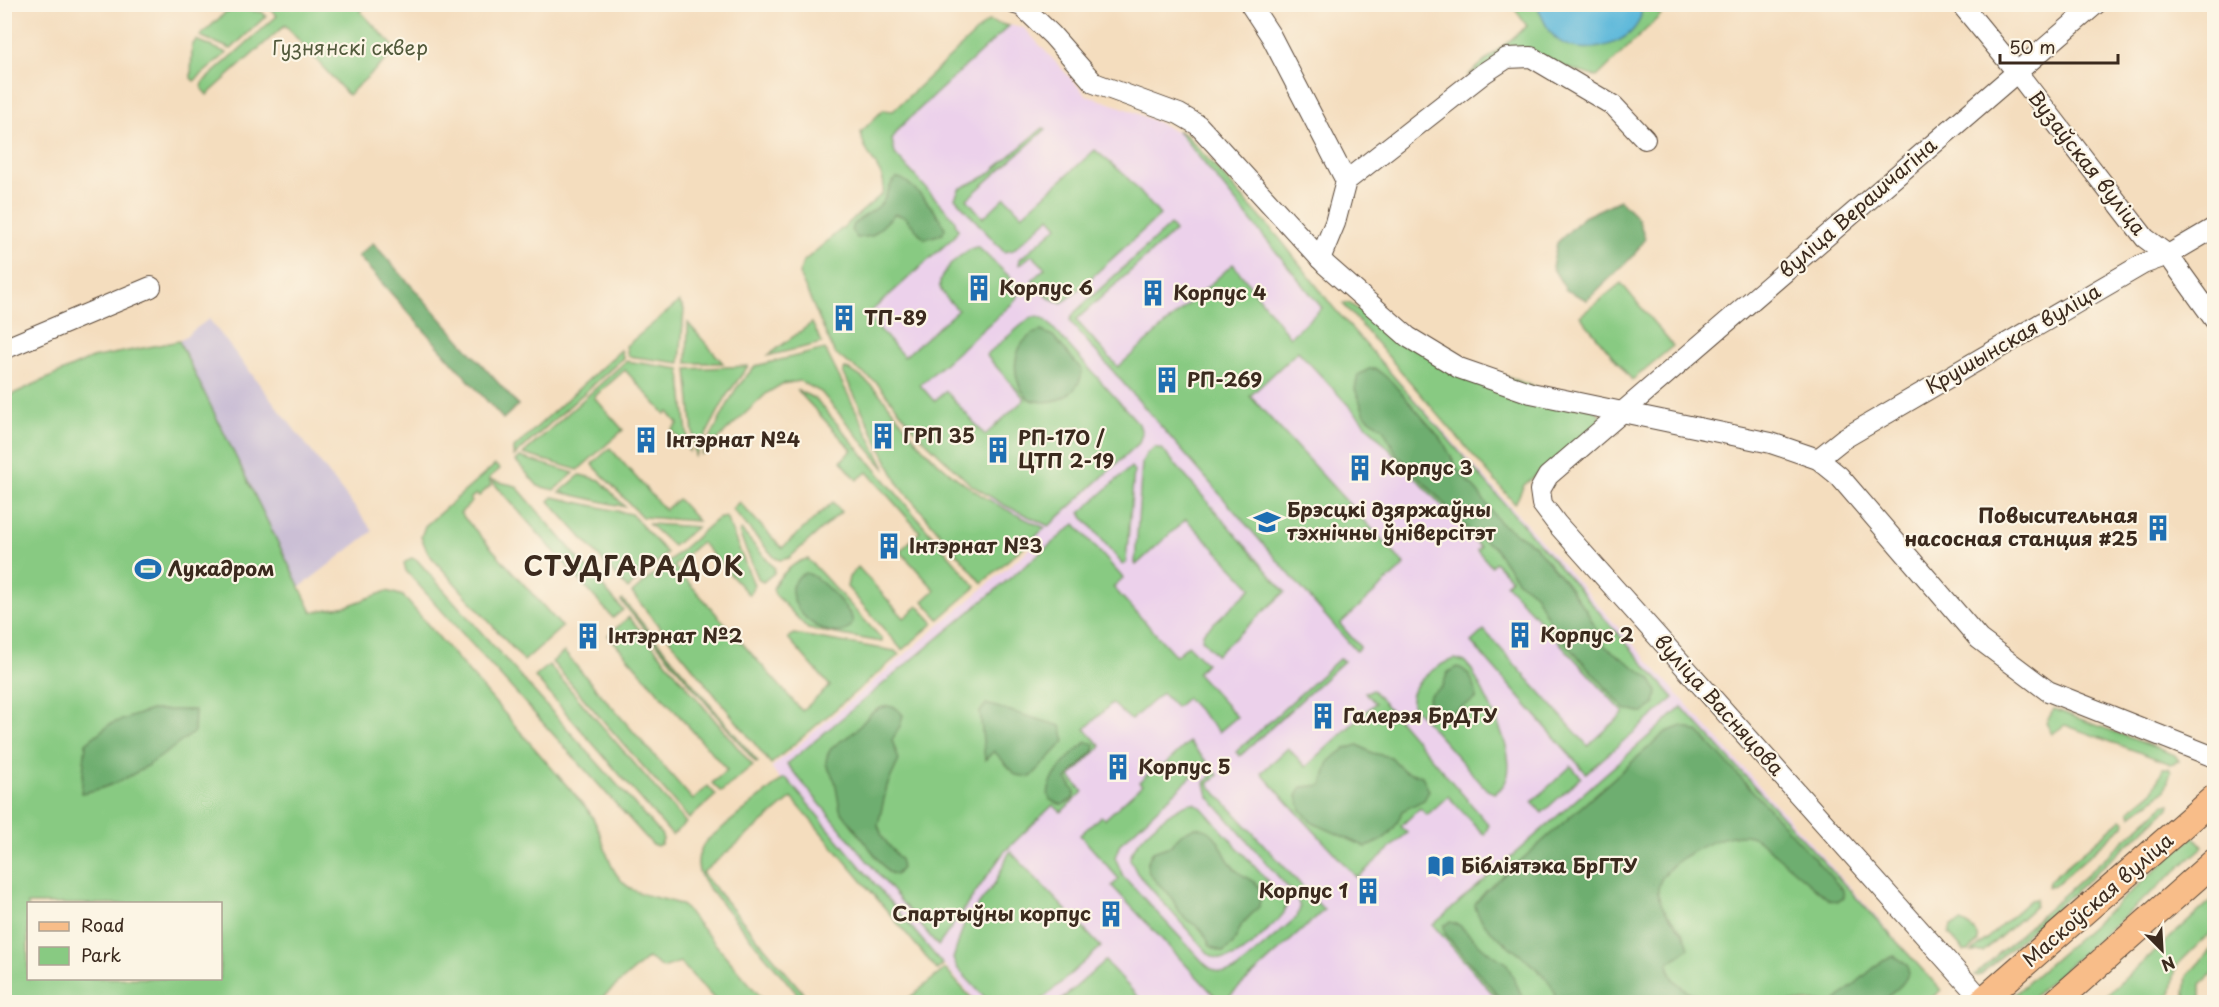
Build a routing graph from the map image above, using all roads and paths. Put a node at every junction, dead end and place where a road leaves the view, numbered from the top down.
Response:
1 (1014, 4) edge
2 (1250, 4) edge
3 (1961, 4) edge
4 (2096, 4) edge
5 (2016, 71) junction
6 (1645, 139) dead end
7 (1346, 181) junction
8 (2214, 228) edge
9 (2168, 255) junction
10 (1320, 259) junction
11 (151, 287) dead end
12 (2214, 319) edge
13 (4, 349) edge
14 (1622, 413) junction
15 (1818, 459) junction
16 (2214, 757) edge
17 (2214, 798) edge
18 (2214, 862) edge
19 (1982, 1002) edge
20 (2056, 1002) edge

1 - 10 street
2 - 7 street
3 - 5 street, Вузаўская вуліца
4 - 5 street, вуліца Верашчагіна
5 - 9 street, Вузаўская вуліца
5 - 14 street, вуліца Верашчагіна
6 - 7 street
7 - 10 street
8 - 9 street, Крушынская вуліца
9 - 12 street, Вузаўская вуліца
9 - 15 street, Крушынская вуліца
10 - 14 street
11 - 13 street
14 - 15 street
14 - 19 street, вуліца Васняцова
15 - 16 street
17 - 19 main road, Маскоўская вуліца
18 - 20 main road

